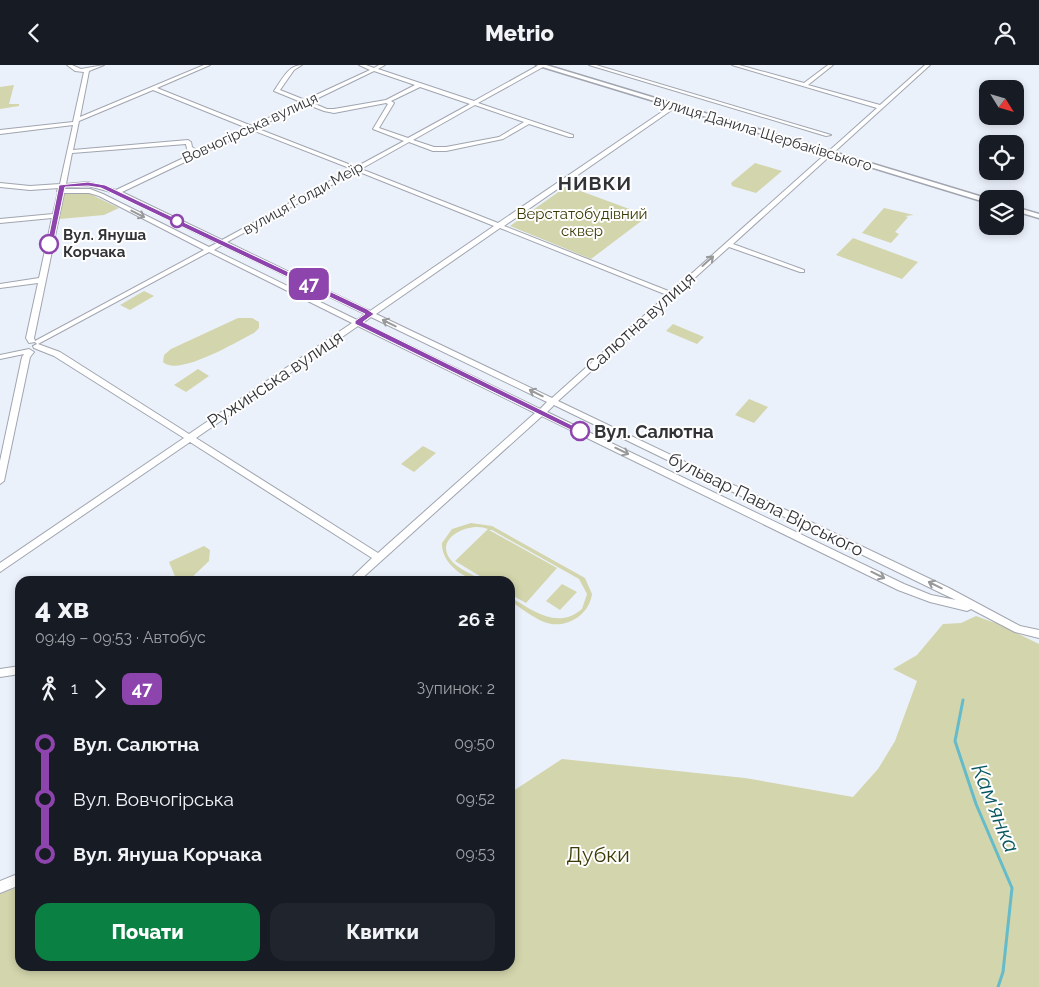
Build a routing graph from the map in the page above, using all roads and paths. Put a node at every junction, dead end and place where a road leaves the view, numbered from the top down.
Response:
1 (69, 65) edge
2 (102, 65) edge
3 (208, 65) edge
4 (300, 65) edge
5 (360, 65) edge
6 (383, 65) edge
7 (540, 65) edge
8 (591, 65) edge
9 (734, 65) edge
10 (830, 65) edge
11 (928, 65) edge
12 (374, 69) junction
13 (87, 70) junction
14 (419, 85) junction
15 (805, 85) junction
16 (152, 88) junction
17 (387, 101) junction
18 (304, 103) junction
19 (474, 104) junction
20 (674, 106) junction
21 (881, 107) junction
22 (75, 122) junction
23 (528, 122) junction
24 (251, 128) junction
25 (0, 132) edge
26 (828, 135) dead end
27 (571, 136) dead end
28 (408, 140) junction
29 (69, 152) junction
30 (198, 153) junction
31 (829, 153) junction
32 (356, 169) junction
33 (0, 185) edge
34 (61, 188) junction
35 (117, 192) junction
36 (979, 198) edge
37 (1024, 212) edge
38 (55, 216) junction
39 (1039, 216) edge
40 (0, 221) edge
41 (499, 225) junction
42 (223, 243) junction
43 (727, 244) junction
44 (210, 250) junction
45 (802, 271) dead end
46 (42, 280) junction
47 (0, 286) edge
48 (671, 294) junction
49 (370, 314) junction
50 (358, 322) junction
51 (36, 343) junction
52 (29, 351) junction
53 (0, 357) edge
54 (552, 401) junction
55 (540, 412) junction
56 (190, 437) junction
57 (0, 481) edge
58 (378, 558) junction
59 (0, 568) edge
60 (358, 576) edge
61 (977, 609) junction
62 (1039, 634) edge
63 (15, 671) edge
64 (0, 673) edge
65 (15, 881) edge
66 (0, 887) edge

1 - 13 street
2 - 13 street
3 - 16 street
4 - 18 street
5 - 12 street
6 - 12 street, Вовчогірська вулиця
7 - 19 street, вулиця Ґолди Меїр
7 - 20 main road, вулиця Данила Щербаківського
8 - 26 street
9 - 15 street
10 - 15 street
11 - 21 street, Салютна вулиця
12 - 14 street
12 - 18 street, Вовчогірська вулиця
13 - 22 street
14 - 17 street
14 - 19 street
15 - 21 street
16 - 22 street
16 - 24 street
17 - 18 street
17 - 28 street
18 - 24 street, Вовчогірська вулиця
19 - 23 street
19 - 28 street, вулиця Ґолди Меїр
20 - 31 main road, вулиця Данила Щербаківського
20 - 41 street, Ружинська вулиця
21 - 31 street, Салютна вулиця
22 - 25 street
22 - 29 street
23 - 27 street
23 - 28 street
24 - 30 street, Вовчогірська вулиця
24 - 32 street
28 - 32 street, вулиця Ґолди Меїр
29 - 30 street
29 - 34 street
30 - 35 street, Вовчогірська вулиця
31 - 36 main road, вулиця Данила Щербаківського
31 - 43 street, Салютна вулиця
32 - 41 street
32 - 42 street, вулиця Ґолди Меїр
33 - 34 street
34 - 35 street, бульвар Павла Вірського
34 - 38 street
34 -> 44 street, бульвар Павла Вірського
35 - 42 street, бульвар Павла Вірського
37 - 39 main road
38 - 40 street
38 - 46 street
41 - 48 street
41 - 49 street, Ружинська вулиця
42 - 44 street, вулиця Ґолди Меїр
42 - 49 street, бульвар Павла Вірського
43 - 45 street
48 -> 43 street, Салютна вулиця
44 - 50 street, бульвар Павла Вірського
44 - 51 street, вулиця Ґолди Меїр
46 - 47 street
46 - 51 street
48 - 54 street, Салютна вулиця
49 - 50 street, Ружинська вулиця
54 -> 49 street, бульвар Павла Вірського
50 - 55 street, бульвар Павла Вірського
50 - 56 street, Ружинська вулиця
51 - 52 street
51 - 56 street
52 - 53 street
52 - 57 street
54 - 55 street, Салютна вулиця
61 -> 54 street, бульвар Павла Вірського
55 - 58 street, Салютна вулиця
55 -> 61 street, бульвар Павла Вірського
56 - 58 street
56 - 59 street, Ружинська вулиця
58 - 60 street, Салютна вулиця
61 - 62 street, бульвар Павла Вірського
63 - 64 street
65 - 66 street

